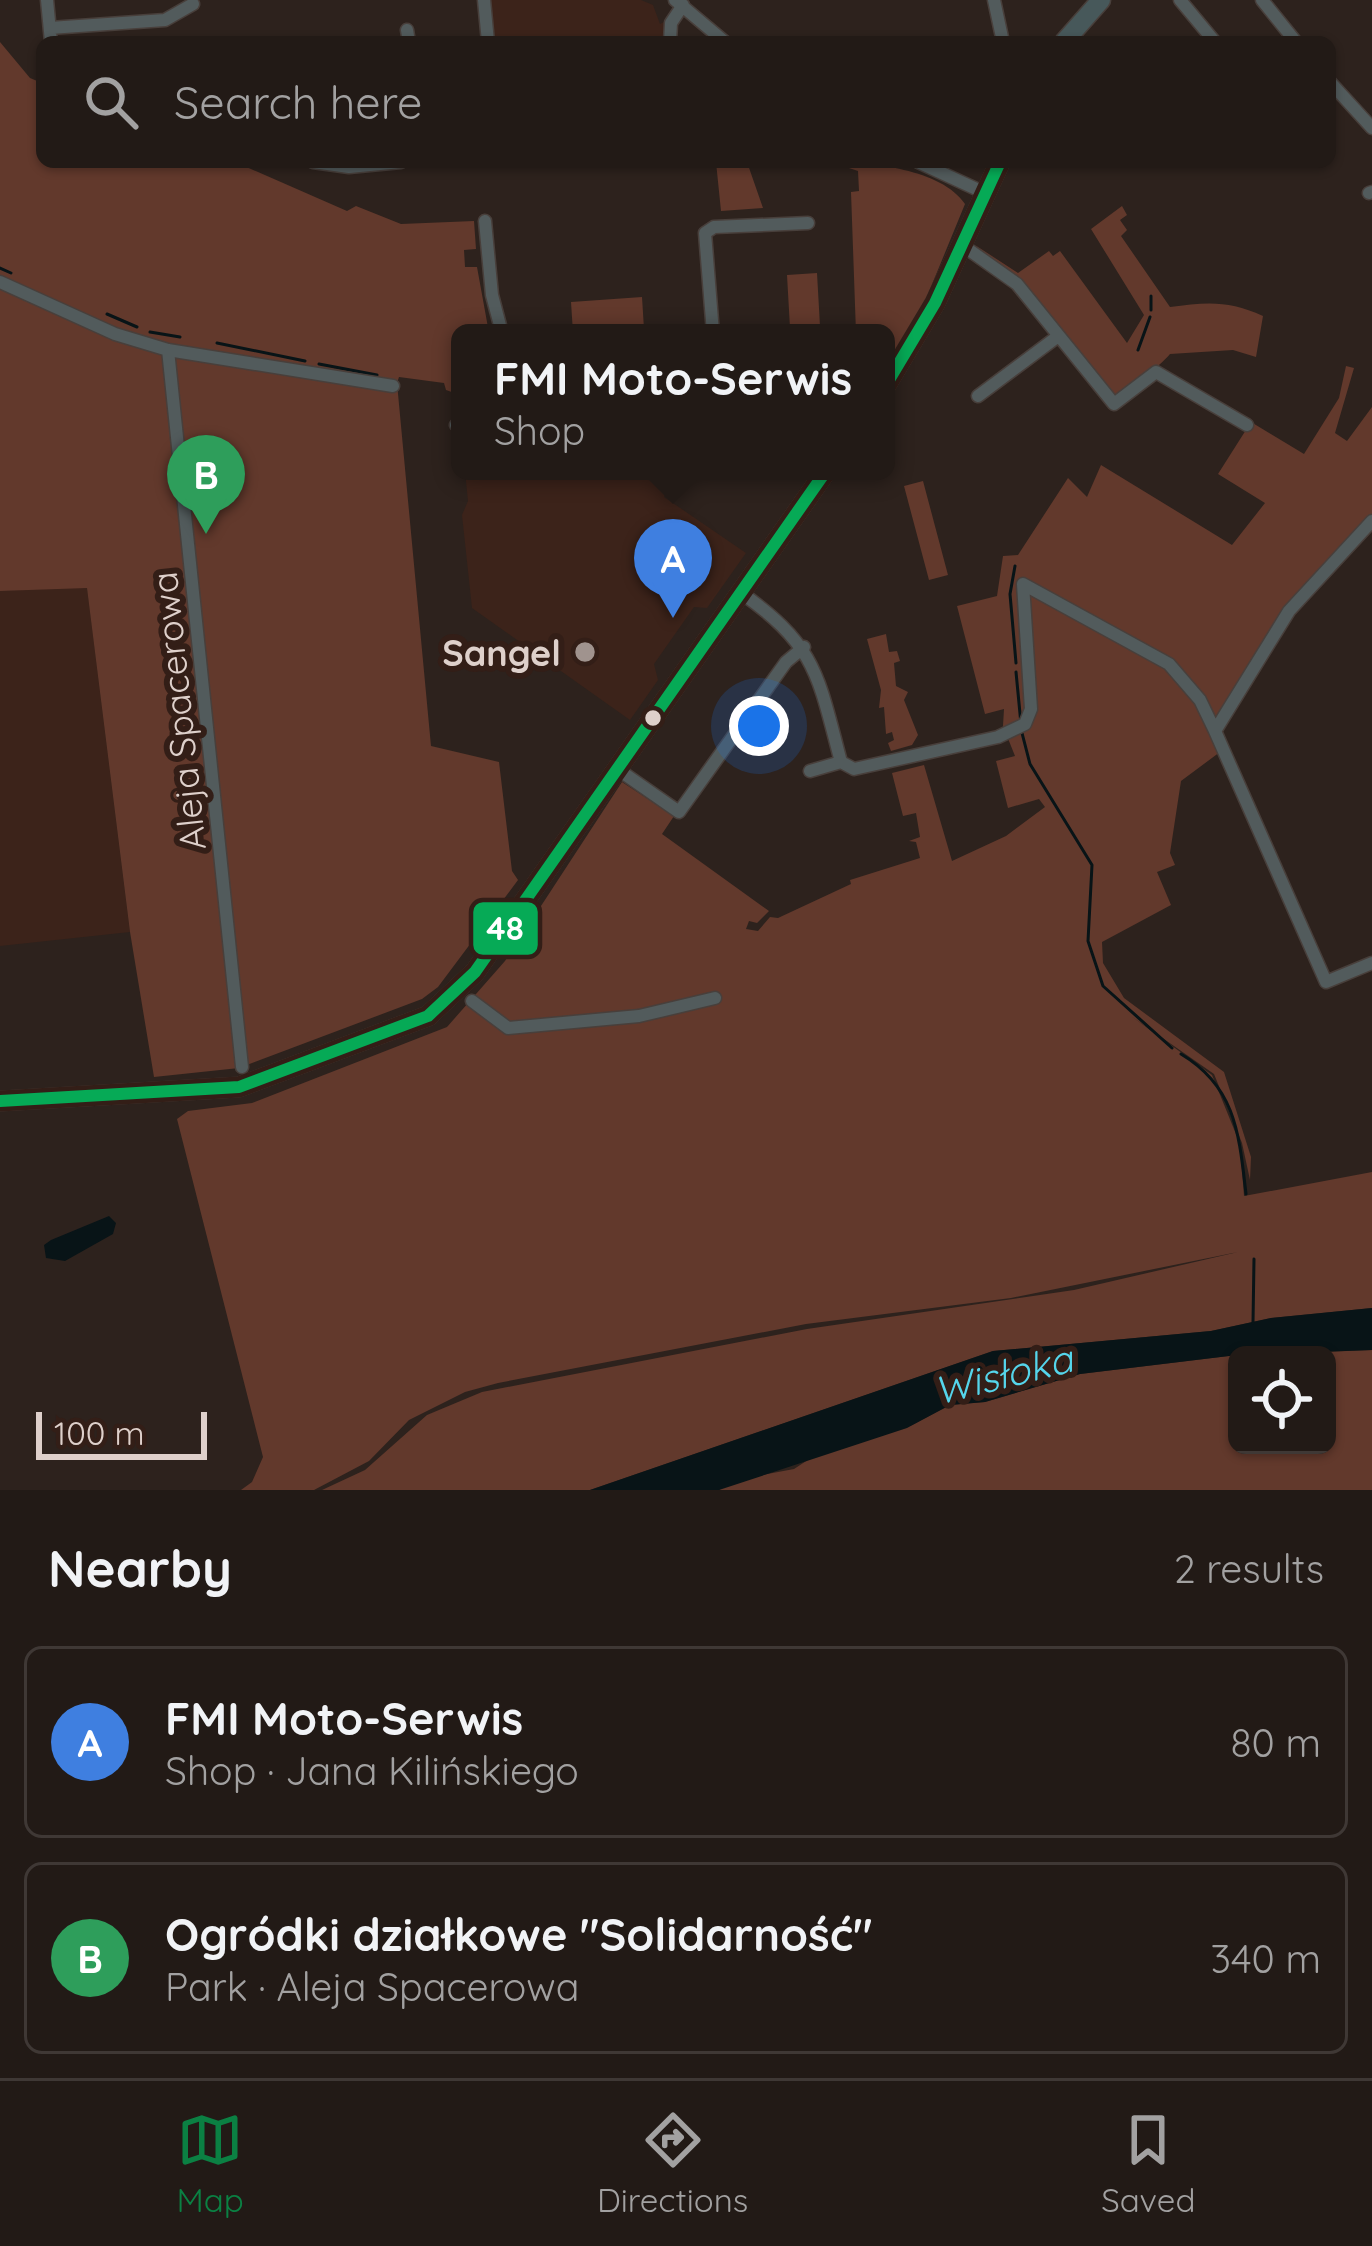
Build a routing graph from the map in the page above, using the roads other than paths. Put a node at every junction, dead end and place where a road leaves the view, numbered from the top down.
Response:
1 (47, 0) edge
2 (484, 0) edge
3 (994, 0) edge
4 (1101, 0) edge
5 (1180, 0) edge
6 (1262, 0) edge
7 (679, 2) edge
8 (193, 4) dead end
9 (51, 35) edge
10 (487, 36) edge
11 (670, 36) edge
12 (718, 36) edge
13 (1002, 36) edge
14 (1069, 36) edge
15 (1210, 36) edge
16 (1291, 36) edge
17 (1336, 89) edge
18 (1372, 128) edge
19 (931, 168) edge
20 (997, 168) edge
21 (985, 193) junction
22 (485, 221) dead end
23 (808, 223) dead end
24 (962, 245) junction
25 (0, 282) edge
26 (500, 324) edge
27 (711, 324) edge
28 (1057, 337) junction
29 (168, 350) junction
30 (895, 371) edge
31 (393, 386) dead end
32 (978, 396) dead end
33 (1246, 425) dead end
34 (820, 480) edge
35 (1372, 521) edge
36 (740, 592) junction
37 (804, 647) junction
38 (1215, 731) junction
39 (841, 763) junction
40 (616, 768) junction
41 (810, 771) dead end
42 (1372, 963) edge
43 (715, 998) dead end
44 (472, 1001) dead end
45 (242, 1067) dead end
46 (0, 1101) edge

1 - 9 street
2 - 10 street
3 - 13 street
4 - 14 street
5 - 15 street
6 - 16 street
7 - 11 street
7 - 12 street
8 - 9 street
17 - 18 street
19 - 21 street
20 - 21 street
21 - 24 street
22 - 26 street
23 - 27 street
24 - 28 street
24 - 30 street
25 - 29 street
28 - 32 street
28 - 33 street
29 - 31 street
29 - 45 street, Aleja Spacerowa
34 - 36 street
35 - 38 street
36 - 37 street
36 - 40 street
37 - 39 street
37 - 40 street
38 - 39 street
38 - 42 street
39 - 41 street
40 - 46 street
43 - 44 street

